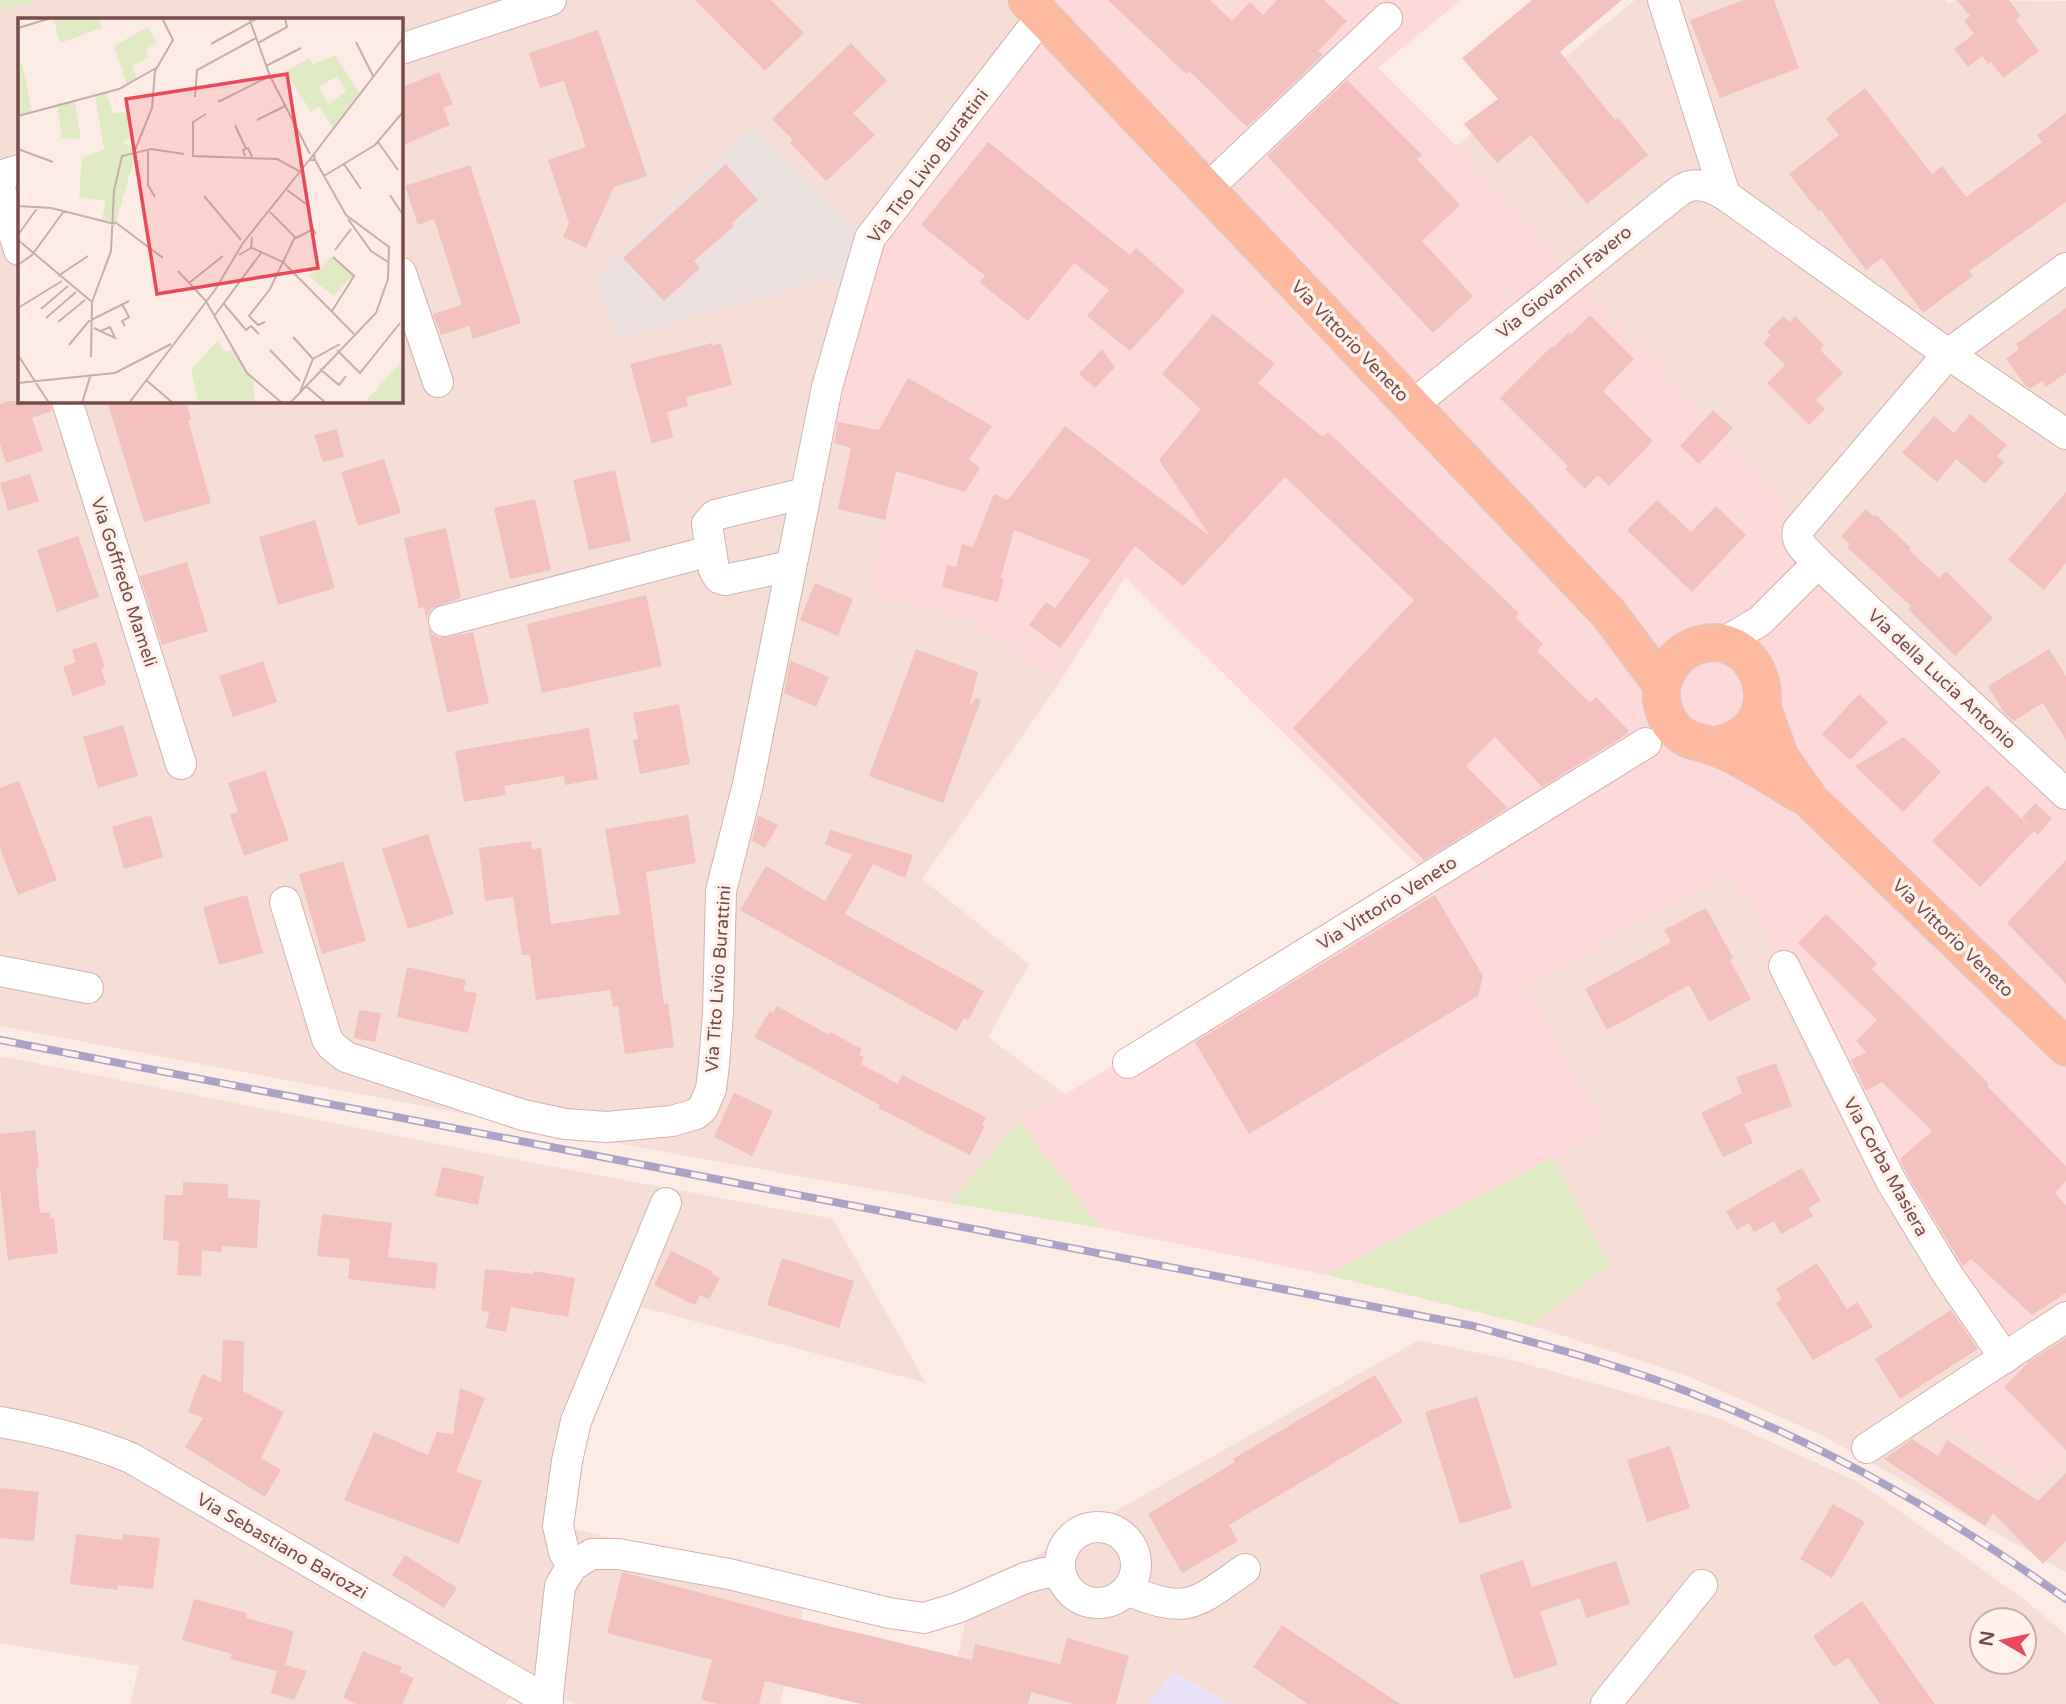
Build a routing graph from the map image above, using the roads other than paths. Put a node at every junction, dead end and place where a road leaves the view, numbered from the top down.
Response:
1 (551, 0) edge
2 (1663, 0) edge
3 (1034, 8) edge
4 (1387, 18) dead end
5 (402, 50) edge
6 (18, 170) edge
7 (0, 176) edge
8 (0, 189) edge
9 (1206, 190) junction
10 (1725, 195) junction
11 (18, 247) edge
12 (2066, 268) edge
13 (402, 276) edge
14 (1948, 354) junction
15 (438, 382) dead end
16 (67, 402) edge
17 (1411, 406) junction
18 (2066, 434) edge
19 (805, 493) junction
20 (710, 551) junction
21 (1818, 563) junction
22 (791, 566) junction
23 (1609, 614) junction
24 (444, 621) dead end
25 (1760, 621) junction
26 (1707, 645) junction
27 (1752, 662) junction
28 (1662, 685) junction
29 (1762, 707) junction
30 (1646, 743) dead end
31 (1712, 746) junction
32 (181, 764) dead end
33 (2066, 794) edge
34 (1810, 800) junction
35 (285, 902) dead end
36 (1784, 966) dead end
37 (0, 971) edge
38 (88, 988) dead end
39 (2066, 1047) edge
40 (1128, 1063) dead end
41 (666, 1203) dead end
42 (2066, 1317) edge
43 (2005, 1358) junction
44 (0, 1422) edge
45 (1867, 1448) dead end
46 (572, 1566) junction
47 (1245, 1569) dead end
48 (1060, 1572) junction
49 (1702, 1585) dead end
50 (1127, 1590) junction
51 (547, 1703) edge
52 (1606, 1704) edge

1 - 5 street
2 - 10 street
3 - 9 main road, Via Vittorio Veneto
3 - 19 street, Via Tito Livio Burattini
4 - 9 street
6 - 7 street
8 - 11 street
9 - 17 main road, Via Vittorio Veneto
10 - 14 street, Via Giovanni Favero
10 - 17 street, Via Giovanni Favero
12 - 14 street, Via della Lucia Antonio
13 - 15 street
14 - 18 street, Via Giovanni Favero
14 - 21 street, Via della Lucia Antonio
16 - 32 street, Via Goffredo Mameli
17 - 23 main road, Via Vittorio Veneto
19 - 20 street
19 - 22 street, Via Tito Livio Burattini
20 - 22 street
20 - 24 street
21 - 25 street
21 - 33 street, Via della Lucia Antonio
22 - 35 street, Via Tito Livio Burattini
23 - 26 main road, Via Vittorio Veneto
23 - 28 main road, Via Vittorio Veneto
25 - 26 street
25 - 27 street
26 - 27 main road, Via Vittorio Veneto
26 - 28 main road
27 - 29 main road, Via Vittorio Veneto
28 - 31 main road, Via Vittorio Veneto
29 - 31 main road
29 - 34 main road, Via Vittorio Veneto
30 - 40 street, Via Vittorio Veneto
31 - 34 main road, Via Vittorio Veneto
34 - 39 main road, Via Vittorio Veneto
36 - 43 street, Via Corba Masiera
37 - 38 street
41 - 46 street
42 - 43 street
43 - 45 street
44 - 51 street, Via Sebastiano Barozzi
46 - 48 street
46 - 51 street
47 - 50 street
48 - 50 street
48 - 50 street
49 - 52 street

